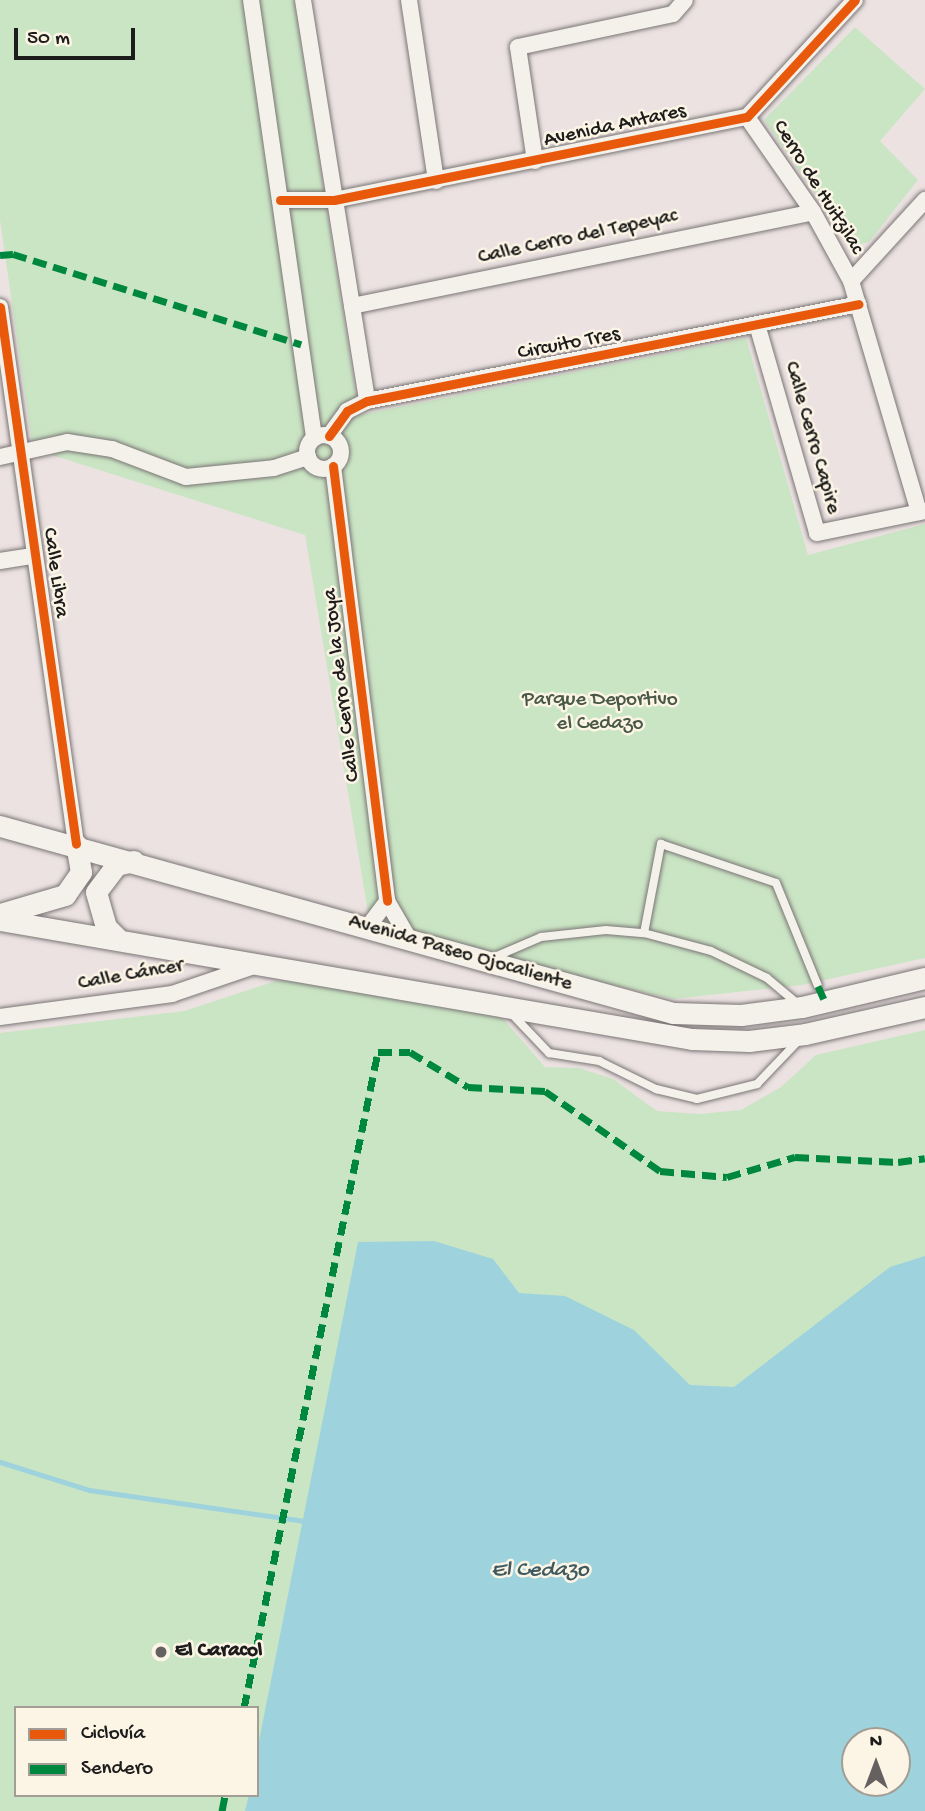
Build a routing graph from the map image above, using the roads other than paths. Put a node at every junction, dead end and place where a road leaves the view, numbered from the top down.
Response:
1 (251, 0) edge
2 (303, 0) edge
3 (409, 0) edge
4 (685, 0) edge
5 (849, 2) edge
6 (747, 117) junction
7 (535, 162) junction
8 (436, 181) junction
9 (334, 200) junction
10 (925, 200) edge
11 (280, 201) junction
12 (813, 212) junction
13 (851, 281) junction
14 (859, 304) junction
15 (352, 306) junction
16 (0, 307) edge
17 (758, 328) junction
18 (4, 355) edge
19 (367, 401) junction
20 (322, 437) junction
21 (21, 453) junction
22 (0, 457) edge
23 (308, 457) junction
24 (333, 466) junction
25 (922, 512) edge
26 (33, 556) junction
27 (0, 561) edge
28 (0, 826) edge
29 (76, 844) junction
30 (134, 861) junction
31 (387, 901) junction
32 (0, 914) edge
33 (0, 920) edge
34 (367, 928) junction
35 (644, 933) junction
36 (117, 938) junction
37 (409, 939) junction
38 (265, 962) junction
39 (482, 962) junction
40 (925, 978) edge
41 (818, 986) dead end
42 (506, 1007) junction
43 (802, 1007) junction
44 (925, 1007) edge
45 (0, 1017) edge
46 (805, 1034) junction

1 - 11 street
2 - 9 street
3 - 8 street
4 - 7 street
5 - 6 street
6 - 7 street, Avenida Antares
6 - 12 street, Cerro de Huitzilac
7 - 8 street, Avenida Antares
8 - 9 street, Avenida Antares
9 - 11 street, Avenida Antares
9 - 15 street
10 - 13 street
11 - 20 street
12 - 13 street, Cerro de Huitzilac
12 - 15 street, Calle Cerro del Tepeyac
13 - 14 street, Cerro de Huitzilac
14 - 17 street, Circuito Tres
14 - 25 street, Cerro de Huitzilac
15 - 19 street
16 - 18 street, Calle Libra
17 - 19 street, Circuito Tres
17 - 25 street, Calle Cerro Capire
18 - 21 street, Calle Libra
19 - 20 street
20 - 23 street
20 - 24 street, Calle Cerro de la Joya
21 - 22 street
21 - 23 street
21 - 26 street, Calle Libra
23 - 24 street
24 - 31 street, Calle Cerro de la Joya
26 - 27 street
26 - 29 street, Calle Libra
28 - 29 main road, Avenida Paseo Ojocaliente
29 - 30 main road, Avenida Paseo Ojocaliente
29 - 32 main road
30 - 34 main road, Avenida Paseo Ojocaliente
30 - 36 main road
31 - 34 street
31 - 37 street
33 - 36 main road, Avenida Paseo Ojocaliente
34 - 37 main road, Avenida Paseo Ojocaliente
35 - 39 lane
35 - 41 lane
35 - 43 lane
36 - 38 main road, Avenida Paseo Ojocaliente
37 - 39 main road, Avenida Paseo Ojocaliente
38 - 42 main road, Avenida Paseo Ojocaliente
38 - 45 street, Calle Cáncer
39 - 43 main road, Avenida Paseo Ojocaliente
40 - 43 main road, Avenida Paseo Ojocaliente
42 - 46 main road, Avenida Paseo Ojocaliente
42 - 46 lane
44 - 46 main road, Avenida Paseo Ojocaliente

